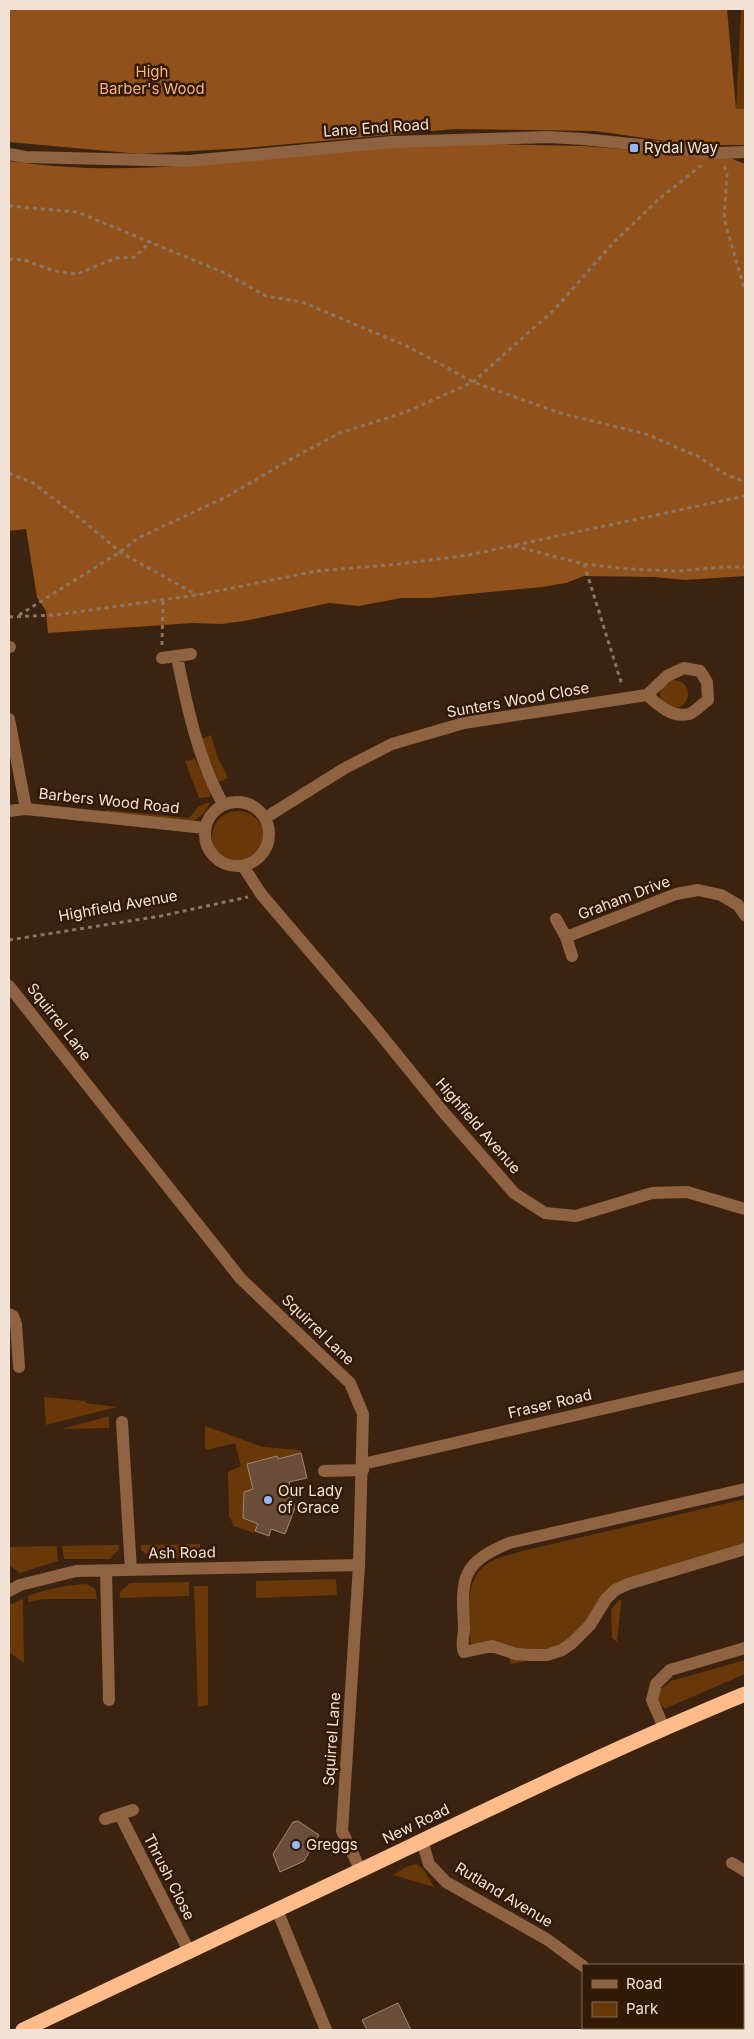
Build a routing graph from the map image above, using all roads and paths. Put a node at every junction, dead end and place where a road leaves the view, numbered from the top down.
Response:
1 (745, 152) edge
2 (718, 153) junction
3 (9, 154) edge
4 (9, 206) edge
5 (151, 240) junction
6 (9, 259) edge
7 (745, 291) edge
8 (473, 382) junction
9 (9, 473) edge
10 (745, 482) edge
11 (745, 496) edge
12 (513, 545) junction
13 (120, 552) junction
14 (584, 564) junction
15 (745, 567) edge
16 (198, 595) junction
17 (164, 598) junction
18 (19, 615) junction
19 (9, 617) edge
20 (191, 654) dead end
21 (177, 657) junction
22 (162, 658) joint
23 (647, 695) junction
24 (627, 698) junction
25 (9, 719) edge
26 (224, 804) junction
27 (26, 809) junction
28 (9, 811) edge
29 (265, 818) junction
30 (205, 828) junction
31 (243, 866) junction
32 (261, 894) junction
33 (745, 915) edge
34 (556, 919) dead end
35 (566, 937) junction
36 (9, 940) edge
37 (572, 956) dead end
38 (9, 986) edge
39 (745, 1210) edge
40 (9, 1314) edge
41 (19, 1367) dead end
42 (745, 1376) edge
43 (122, 1422) dead end
44 (363, 1467) junction
45 (324, 1470) dead end
46 (745, 1489) edge
47 (745, 1549) edge
48 (359, 1565) junction
49 (131, 1570) junction
50 (106, 1571) junction
51 (9, 1591) edge
52 (745, 1648) edge
53 (745, 1694) edge
54 (109, 1700) dead end
55 (664, 1728) junction
56 (133, 1810) dead end
57 (120, 1815) junction
58 (105, 1818) dead end
59 (422, 1841) junction
60 (732, 1863) dead end
61 (360, 1871) junction
62 (745, 1871) edge
63 (277, 1910) junction
64 (190, 1953) junction
65 (582, 1965) edge
66 (23, 2030) edge
67 (326, 2030) edge

1 - 2 street, Lane End Road
2 - 3 street, Lane End Road
2 - 7 path
2 - 8 path
4 - 5 path
5 - 6 path
5 - 8 path
8 - 10 path
8 - 13 path
9 - 13 path
11 - 12 path
12 - 14 path
12 - 16 path
13 - 16 path
13 - 18 path
14 - 15 path
14 - 24 path
16 - 17 path
17 - 18 path
17 - 22 path
18 - 19 path
20 - 21 street
21 - 22 street
21 - 26 street
23 - 23 street
23 - 24 street, Sunters Wood Close
24 - 29 street, Sunters Wood Close
25 - 27 street
26 - 29 street
26 - 30 street
27 - 28 street, Barbers Wood Road
27 - 30 street, Barbers Wood Road
29 - 31 street
30 - 31 street
31 - 32 street, Highfield Avenue
32 - 36 path, Highfield Avenue
32 - 39 street, Highfield Avenue
33 - 35 street, Graham Drive
34 - 35 street, Graham Drive
35 - 37 street, Graham Drive
38 - 44 street, Squirrel Lane
40 - 41 street
42 - 44 street, Fraser Road
43 - 49 street
44 - 45 street, Fraser Road
44 - 48 street, Squirrel Lane
46 - 47 street
48 - 49 street, Ash Road
48 - 61 street, Squirrel Lane
49 - 50 street, Ash Road
50 - 51 street, Ash Road
50 - 54 street
52 - 55 street
53 - 55 highway, New Road
55 - 59 highway, New Road
56 - 57 street
57 - 58 street
57 - 64 street, Thrush Close
59 - 61 highway, New Road
59 - 65 street, Rutland Avenue
60 - 62 street
61 - 63 highway, New Road
63 - 64 highway, New Road
63 - 67 street
64 - 66 highway, New Road

